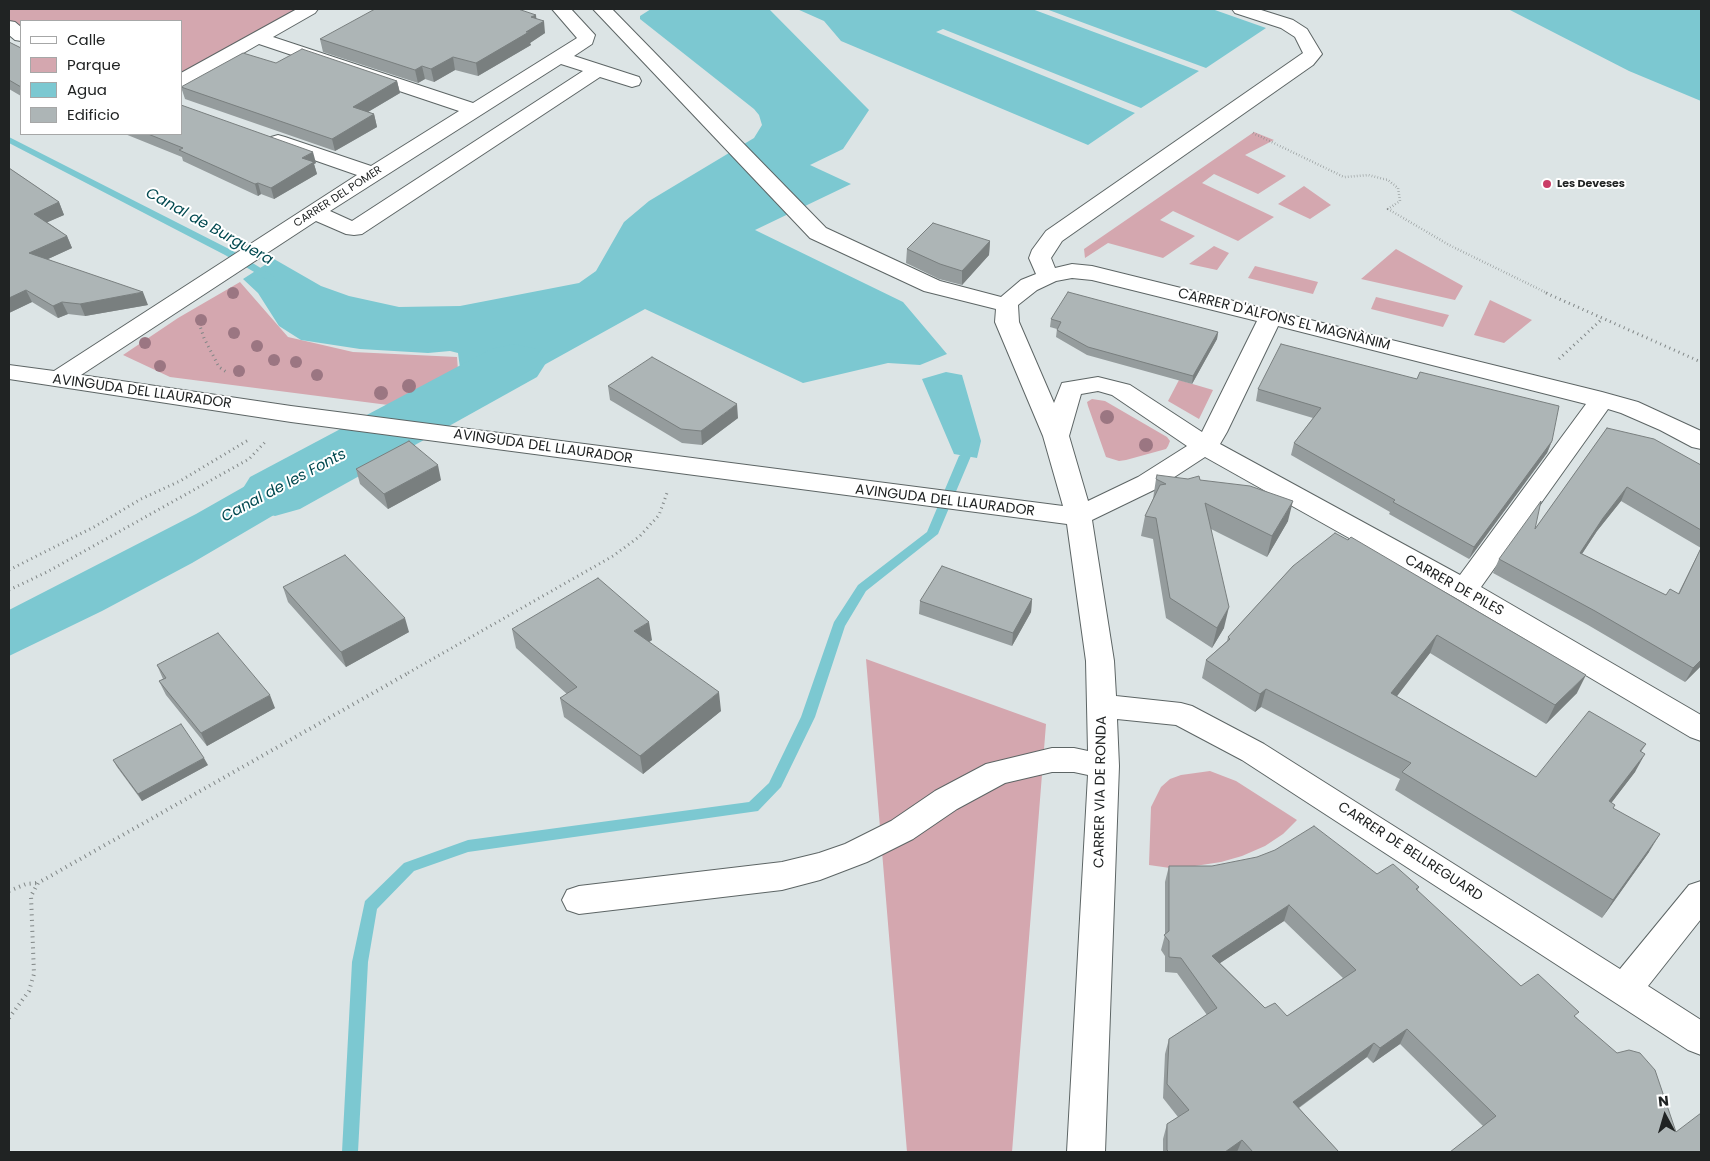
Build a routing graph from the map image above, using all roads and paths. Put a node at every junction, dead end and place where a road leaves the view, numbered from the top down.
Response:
1 (309, 9) edge
2 (561, 9) edge
3 (602, 9) edge
4 (1241, 9) edge
5 (9, 26) edge
6 (20, 35) edge
7 (258, 38) junction
8 (560, 57) junction
9 (598, 70) junction
10 (182, 80) edge
11 (632, 81) dead end
12 (475, 110) junction
13 (1253, 132) dead end
14 (260, 135) edge
15 (373, 174) junction
16 (314, 212) junction
17 (1050, 276) junction
18 (190, 292) junction
19 (1007, 305) junction
20 (1271, 316) junction
21 (1602, 319) junction
22 (1701, 362) edge
23 (1553, 365) dead end
24 (9, 372) edge
25 (235, 377) dead end
26 (57, 380) junction
27 (1602, 400) junction
28 (291, 414) junction
29 (1056, 436) junction
30 (1701, 441) edge
31 (1205, 446) junction
32 (661, 463) junction
33 (1078, 516) junction
34 (9, 570) edge
35 (9, 590) edge
36 (1464, 590) junction
37 (1103, 706) junction
38 (1701, 728) edge
39 (1104, 766) junction
40 (38, 883) junction
41 (9, 891) edge
42 (1701, 895) edge
43 (579, 900) dead end
44 (1624, 990) junction
45 (9, 1018) edge
46 (1701, 1038) edge
47 (1086, 1152) edge

1 - 7 street
2 - 8 street, CARRER DEL POMER
3 - 19 street
4 - 17 street
5 - 6 street
7 - 10 street
7 - 12 street
8 - 9 street
8 - 12 street, CARRER DEL POMER
9 - 11 street
9 - 16 street
12 - 15 street, CARRER DEL POMER
13 - 21 path
14 - 15 street
15 - 16 street, CARRER DEL POMER
16 - 18 street, CARRER DEL POMER
17 - 19 street, CARRER D'ALFONS EL MAGNÀNIM
17 - 20 street, CARRER D'ALFONS EL MAGNÀNIM
18 - 25 path
18 - 26 street, CARRER DEL POMER
19 - 29 street
20 - 27 street, CARRER D'ALFONS EL MAGNÀNIM
20 - 31 street
21 - 22 path
21 - 23 path
24 - 26 street, AVINGUDA DEL LLAURADOR
26 - 28 street, AVINGUDA DEL LLAURADOR
27 - 30 street, CARRER D'ALFONS EL MAGNÀNIM
27 - 36 street
28 - 32 street, AVINGUDA DEL LLAURADOR
28 - 34 path
28 - 35 path
29 - 31 street, CARRER DE PILES
29 - 33 street, CARRER VIA DE RONDA
31 - 33 street
31 - 36 street, CARRER DE PILES
32 - 33 street, AVINGUDA DEL LLAURADOR
32 - 40 path
33 - 37 street, CARRER VIA DE RONDA
36 - 38 street, CARRER DE PILES
37 - 39 street, CARRER VIA DE RONDA
37 - 44 street, CARRER DE BELLREGUARD
39 - 43 street
39 - 47 street, CARRER VIA DE RONDA
40 - 41 path
40 - 45 path
42 - 44 street
44 - 46 street, CARRER DE BELLREGUARD

